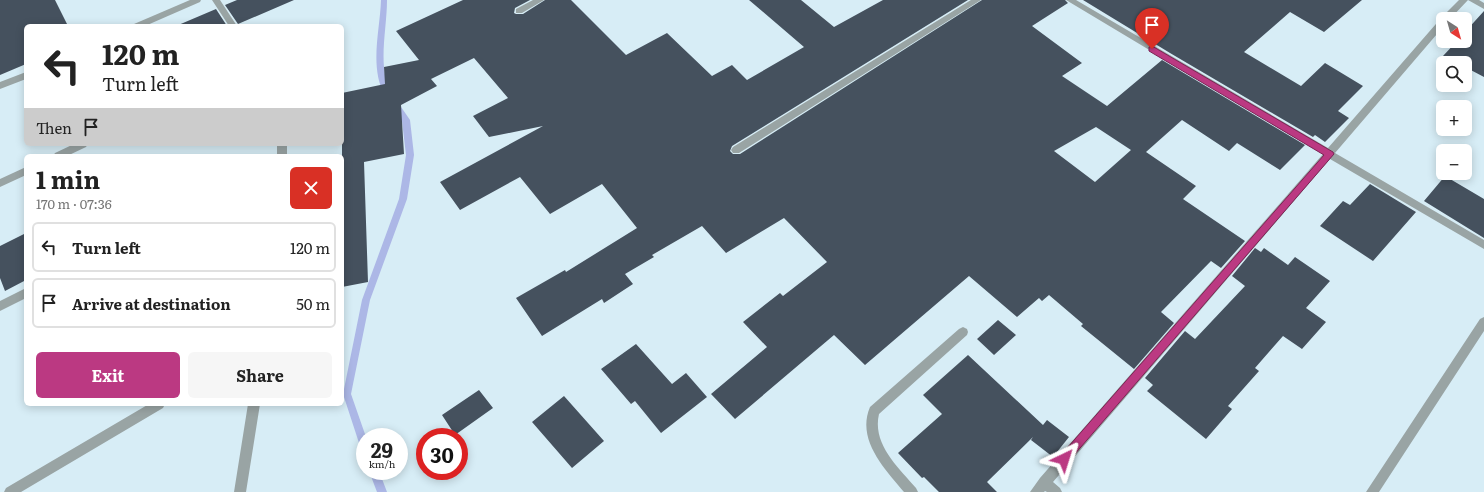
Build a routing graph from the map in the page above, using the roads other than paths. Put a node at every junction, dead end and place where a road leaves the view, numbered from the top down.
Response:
1 (197, 0) edge
2 (216, 0) edge
3 (540, 0) edge
4 (977, 0) edge
5 (1070, 0) edge
6 (1464, 0) edge
7 (1472, 0) edge
8 (1484, 6) edge
9 (519, 10) dead end
10 (1452, 12) edge
11 (143, 24) edge
12 (232, 24) edge
13 (1436, 30) edge
14 (24, 76) edge
15 (0, 86) edge
16 (79, 146) edge
17 (736, 150) dead end
18 (62, 154) edge
19 (1330, 154) junction
20 (24, 172) edge
21 (0, 184) edge
22 (1484, 245) edge
23 (24, 293) edge
24 (0, 306) edge
25 (1484, 322) edge
26 (963, 332) dead end
27 (156, 406) edge
28 (254, 406) edge
29 (1044, 482) junction
30 (10, 492) edge
31 (240, 492) edge
32 (912, 492) edge
33 (1036, 492) edge
34 (1056, 492) edge
35 (1372, 492) edge

1 - 11 street
2 - 12 street
3 - 9 street
4 - 17 street
5 - 19 street
6 - 10 street
7 - 8 street
13 - 19 street
14 - 15 street
16 - 18 street
19 - 22 street
19 - 29 street
20 - 21 street
23 - 24 street
25 - 35 street
26 - 32 street
27 - 30 street
28 - 31 street
29 - 33 street
29 - 34 street

